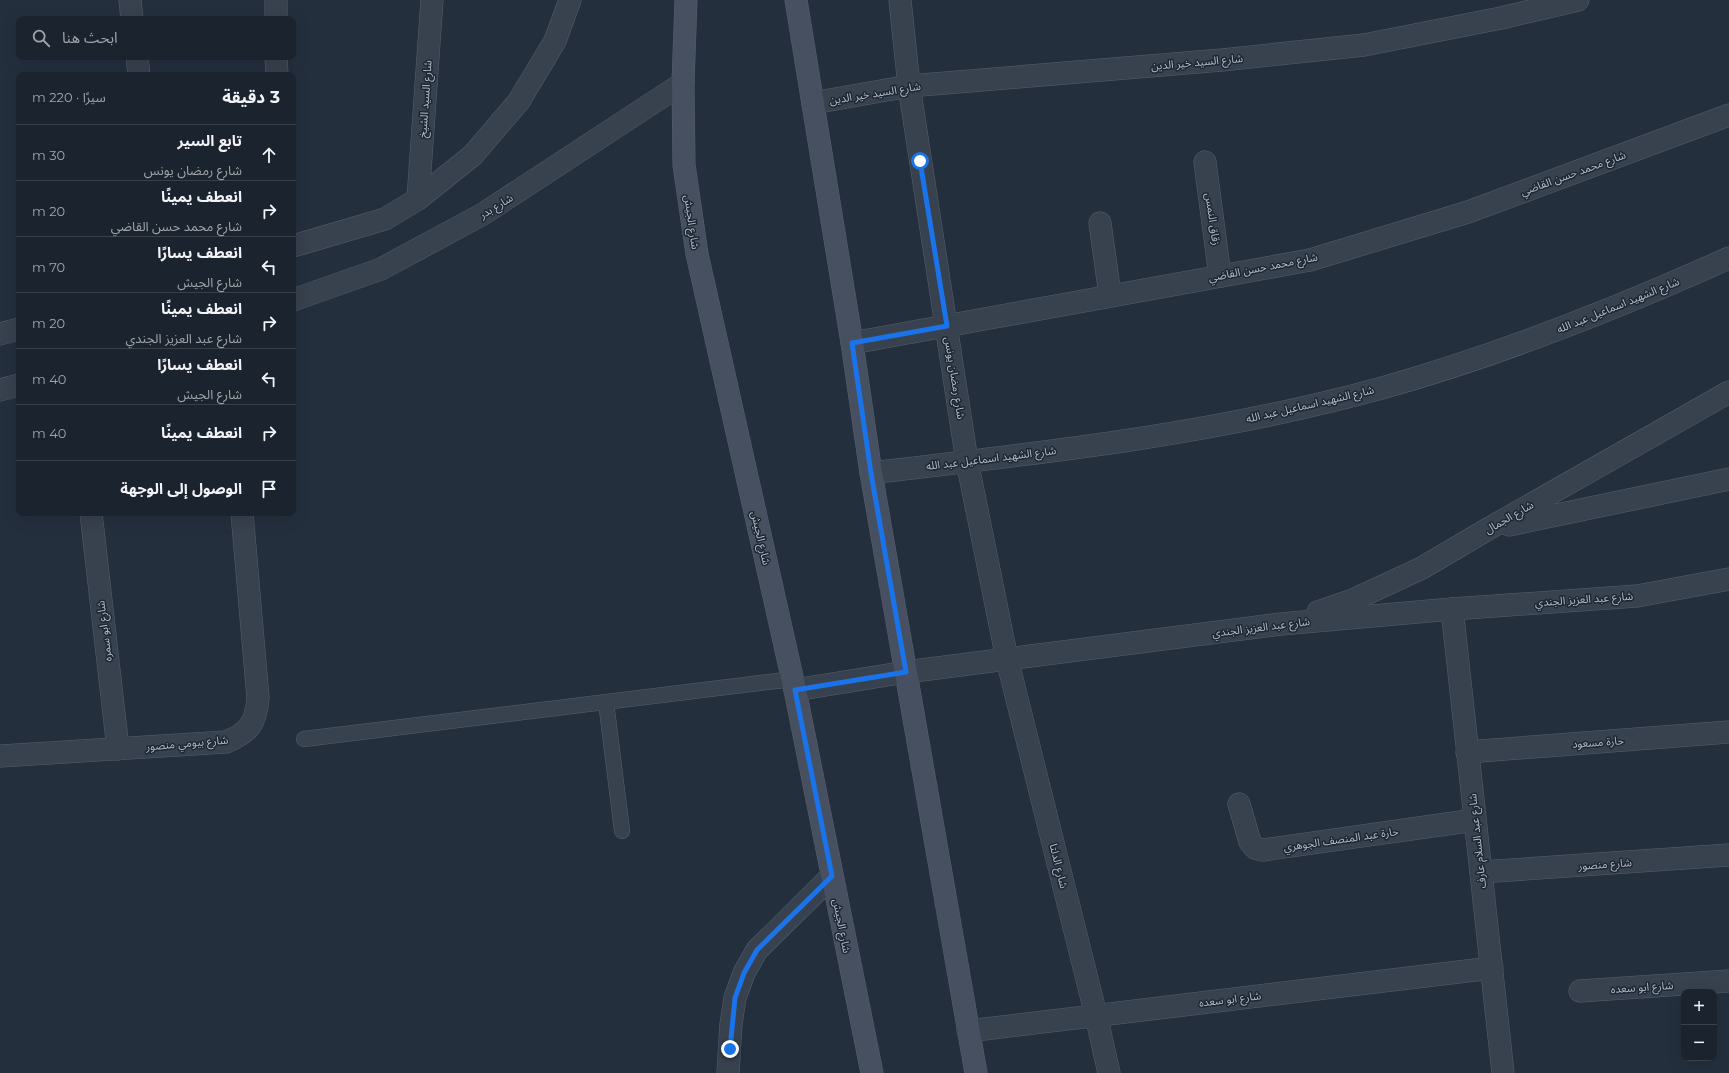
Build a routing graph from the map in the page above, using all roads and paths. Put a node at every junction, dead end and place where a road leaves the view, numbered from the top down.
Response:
1 (130, 0) edge
2 (276, 0) edge
3 (432, 0) edge
4 (570, 0) edge
5 (686, 0) edge
6 (796, 0) edge
7 (900, 0) edge
8 (1578, 0) edge
9 (132, 16) edge
10 (276, 16) edge
11 (137, 60) edge
12 (276, 60) edge
13 (139, 72) edge
14 (276, 72) edge
15 (683, 83) junction
16 (908, 86) junction
17 (813, 103) junction
18 (1729, 115) edge
19 (1205, 162) dead end
20 (418, 199) junction
21 (1100, 223) dead end
22 (296, 245) edge
23 (1729, 258) edge
24 (1220, 276) junction
25 (1110, 295) junction
26 (296, 299) edge
27 (947, 326) junction
28 (16, 329) edge
29 (0, 334) edge
30 (852, 343) junction
31 (16, 386) edge
32 (0, 390) edge
33 (1729, 392) edge
34 (968, 461) junction
35 (871, 473) junction
36 (1729, 479) edge
37 (91, 516) edge
38 (242, 516) edge
39 (1488, 529) junction
40 (1729, 579) edge
41 (1452, 609) junction
42 (1281, 624) junction
43 (1007, 659) junction
44 (906, 672) junction
45 (794, 684) junction
46 (606, 702) junction
47 (1729, 732) edge
48 (304, 739) dead end
49 (118, 749) junction
50 (1467, 752) junction
51 (0, 756) edge
52 (1240, 804) dead end
53 (1475, 820) junction
54 (622, 831) dead end
55 (1729, 855) edge
56 (1481, 872) junction
57 (832, 876) junction
58 (1492, 968) junction
59 (1729, 982) edge
60 (1580, 991) dead end
61 (1096, 1015) junction
62 (968, 1031) junction
63 (728, 1073) edge
64 (872, 1073) edge
65 (976, 1073) edge
66 (1109, 1073) edge
67 (1503, 1073) edge

1 - 9 street
2 - 10 street
3 - 20 street, شارع السيد الشيخ
4 - 20 street
5 - 15 main road, شارع الجيش
6 - 17 main road
7 - 16 street, شارع رمضان يونس
8 - 16 street, شارع السيد خير الدين
11 - 13 street
12 - 14 street
15 - 26 street, شارع بدر
15 - 45 main road, شارع الجيش
16 - 17 street, شارع السيد خير الدين
16 - 27 street, شارع رمضان يونس
17 - 30 main road
18 - 24 street, شارع محمد حسن القاضي
19 - 24 street, زقاق النمس
20 - 22 street
21 - 25 street
23 - 34 street, شارع الشهيد اسماعيل عبد الله
24 - 25 street, شارع محمد حسن القاضي
25 - 27 street, شارع محمد حسن القاضي
27 - 30 street, شارع محمد حسن القاضي
27 - 34 street, شارع رمضان يونس
28 - 29 street
30 - 35 main road
31 - 32 street
33 - 39 street, شارع الجمال
34 - 35 street, شارع الشهيد اسماعيل عبد الله
34 - 43 street, شارع رمضان يونس
35 - 44 main road
36 - 39 street
37 - 49 street, شارع ابو سمره
38 - 49 street, شارع بيومي منصور
39 - 42 street, شارع الجمال
40 - 41 street, شارع عبد العزيز الجندي
41 - 42 street, شارع عبد العزيز الجندي
41 - 50 street, شارع عبد السلام عارف
42 - 43 street, شارع عبد العزيز الجندي
43 - 44 street, شارع عبد العزيز الجندي
43 - 61 street, شارع الدلتا
44 - 45 street, شارع عبد العزيز الجندي
44 - 62 main road
45 - 46 lane
45 - 57 main road, شارع الجيش
46 - 48 lane
46 - 54 lane
47 - 50 street, حارة مسعود
49 - 51 street, شارع بيومي منصور
50 - 53 street, شارع عبد السلام عارف
52 - 53 street, حارة عبد المنصف الجوهري
53 - 56 street, شارع عبد السلام عارف
55 - 56 street, شارع منصور
56 - 58 street, شارع عبد السلام عارف
57 - 63 street
57 - 64 main road, شارع الجيش
58 - 61 street, شارع ابو سعده
58 - 67 street, شارع عبد السلام عارف
59 - 60 street, شارع ابو سعده
61 - 62 street, شارع ابو سعده
61 - 66 street, شارع الدلتا
62 - 65 main road

